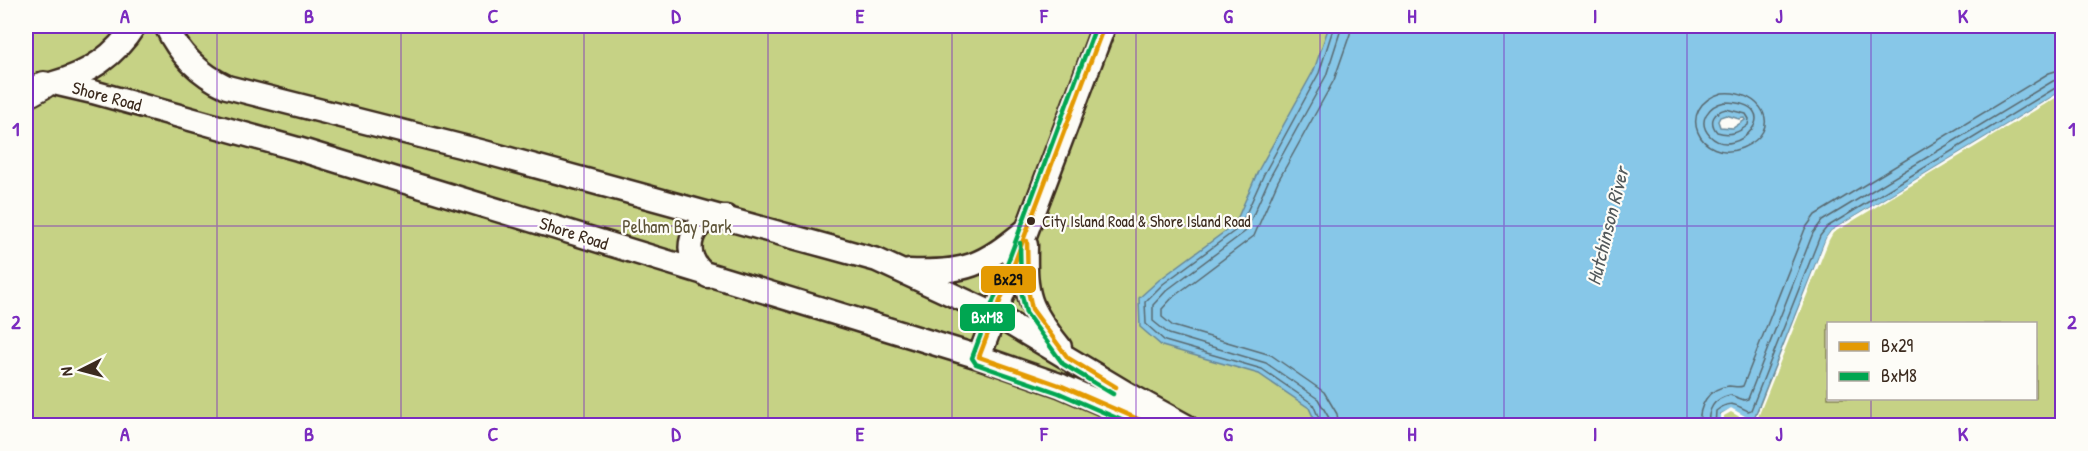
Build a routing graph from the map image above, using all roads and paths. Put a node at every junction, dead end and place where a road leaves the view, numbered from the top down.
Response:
1 (134, 26) edge
2 (166, 26) edge
3 (1104, 26) edge
4 (37, 87) edge
5 (726, 217) junction
6 (1027, 229) junction
7 (901, 270) junction
8 (709, 276) junction
9 (994, 314) junction
10 (979, 357) junction
11 (1068, 358) junction
12 (1155, 426) edge
13 (1186, 426) edge

1 - 4 main road
2 - 5 main road
3 - 6 main road
4 - 8 main road, Shore Road
5 - 7 main road
5 - 8 main road
6 - 7 main road
6 - 9 main road
6 - 11 main road
7 - 9 main road
8 - 10 main road, Shore Road
9 - 10 main road
9 - 11 main road
10 - 12 main road, Shore Road
11 - 13 main road

